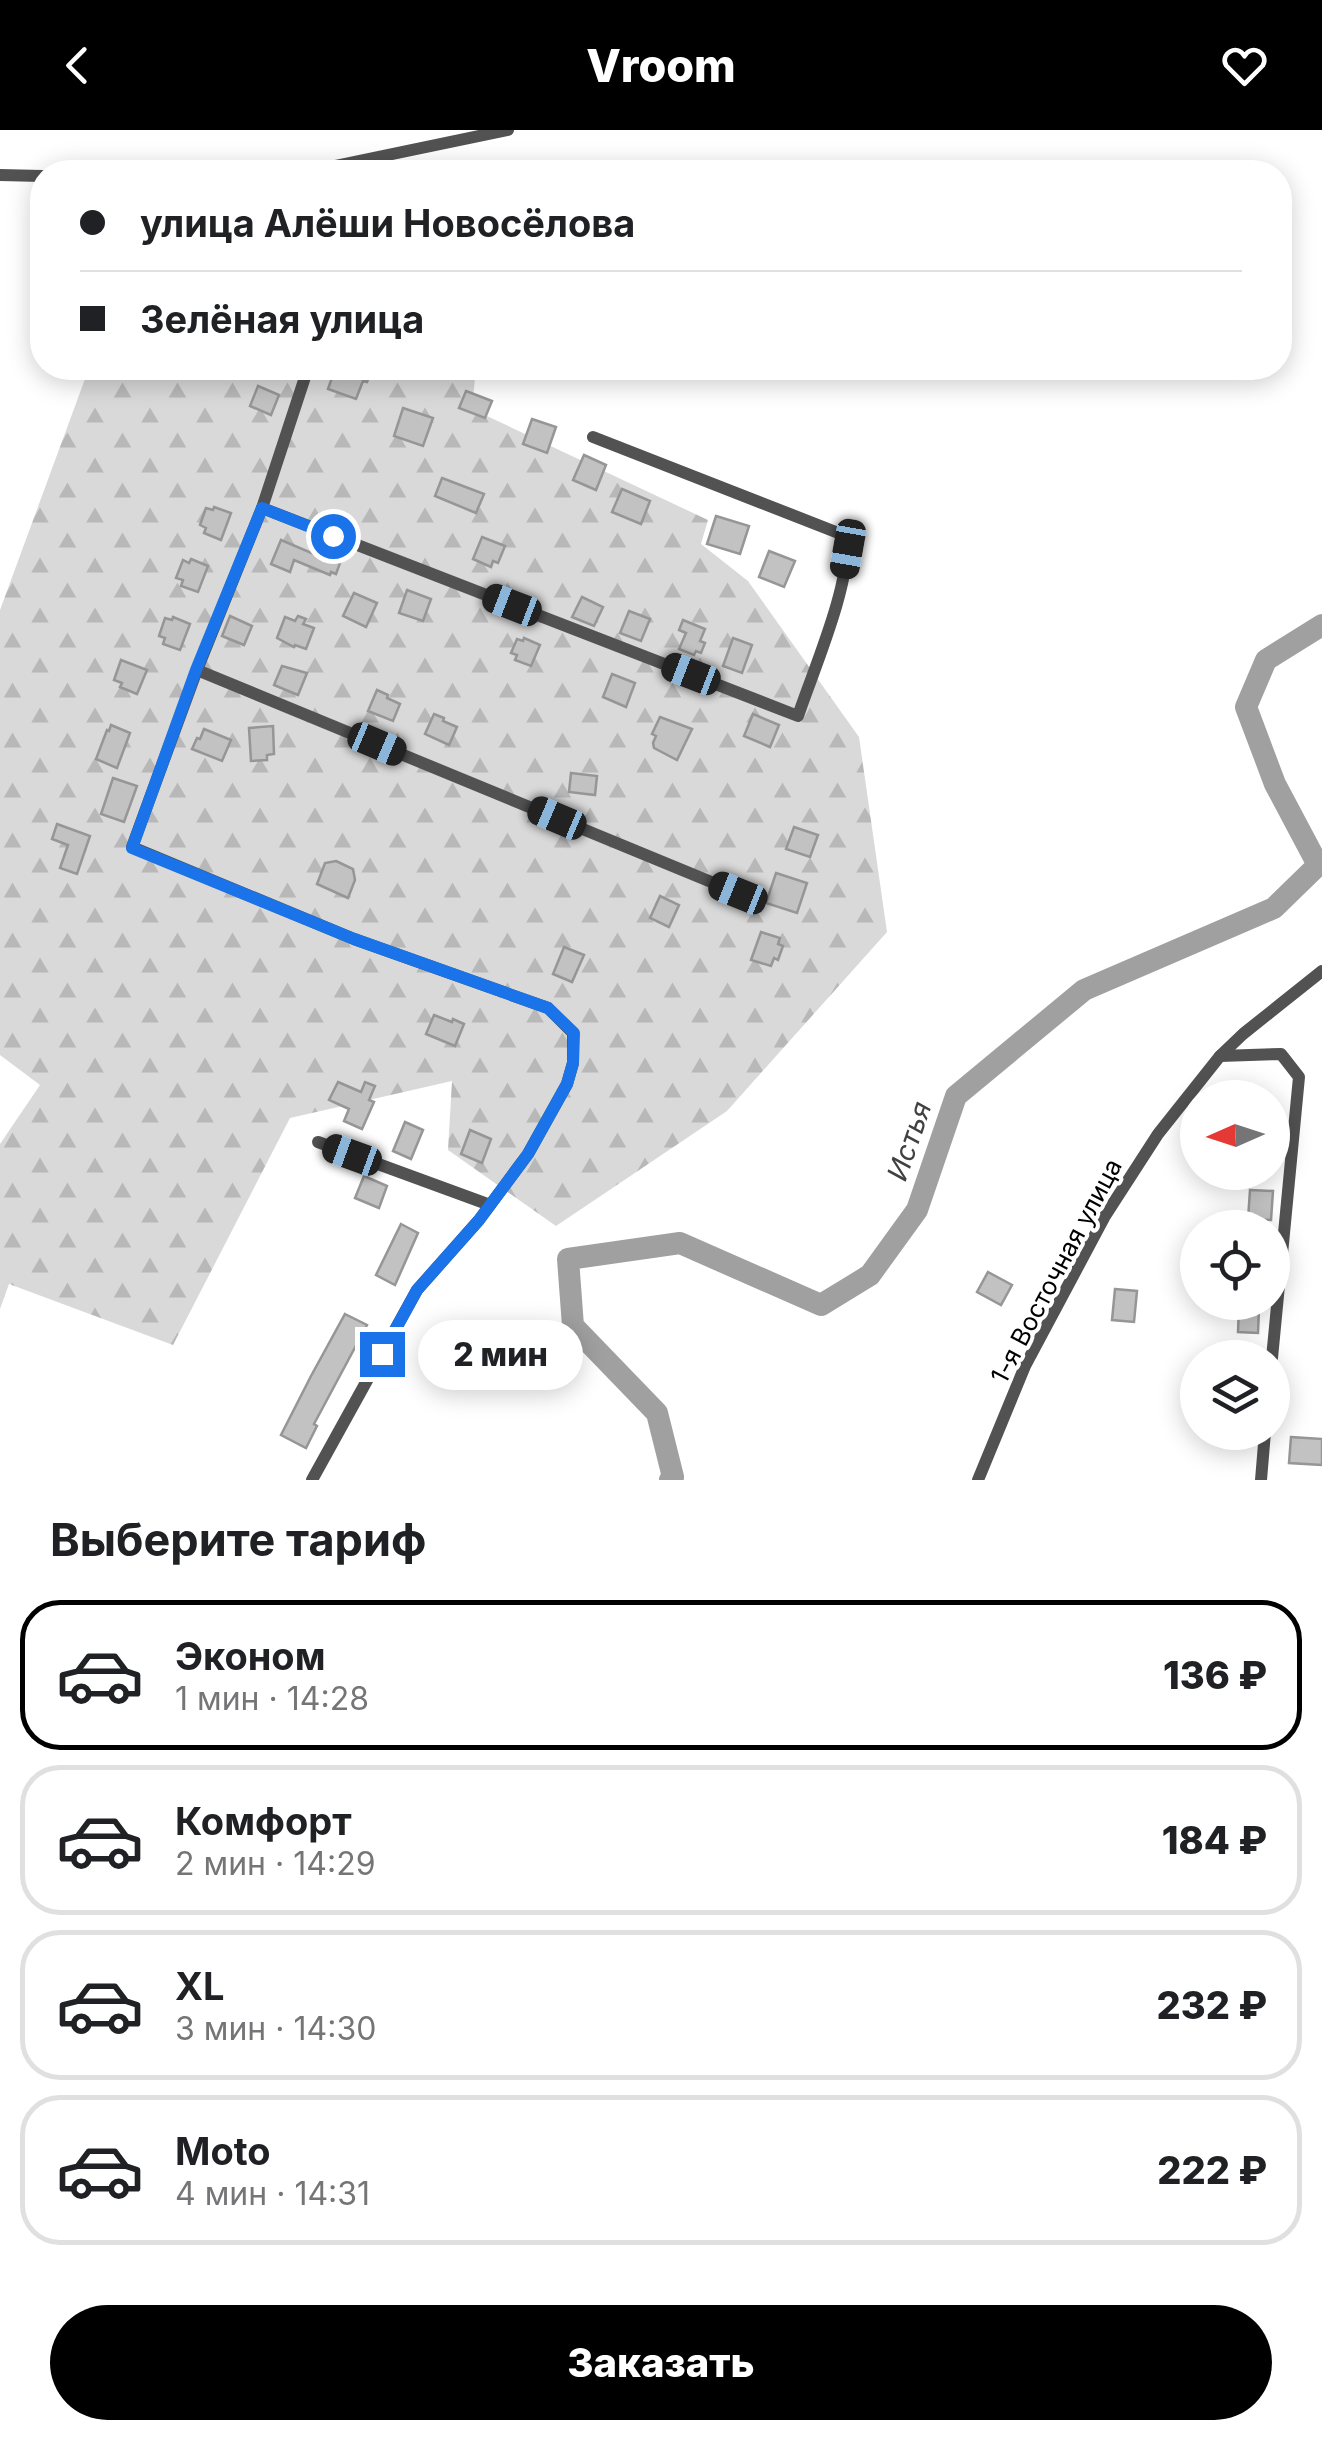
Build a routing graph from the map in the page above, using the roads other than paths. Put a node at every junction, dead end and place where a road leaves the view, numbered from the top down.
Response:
1 (508, 130) edge
2 (384, 160) edge
3 (0, 176) edge
4 (30, 176) edge
5 (304, 380) edge
6 (593, 437) dead end
7 (262, 508) junction
8 (196, 670) junction
9 (738, 893) dead end
10 (1322, 971) edge
11 (1220, 1056) junction
12 (318, 1142) dead end
13 (490, 1205) junction
14 (1274, 1340) edge
15 (1263, 1450) edge
16 (312, 1480) edge
17 (978, 1480) edge
18 (1260, 1480) edge

1 - 2 street
3 - 4 street
5 - 7 street
6 - 7 street
7 - 8 street
8 - 9 street
8 - 13 street
10 - 11 street, 1-я Восточная улица
11 - 14 street
11 - 17 street, 1-я Восточная улица
12 - 13 street
13 - 16 street
15 - 18 street

